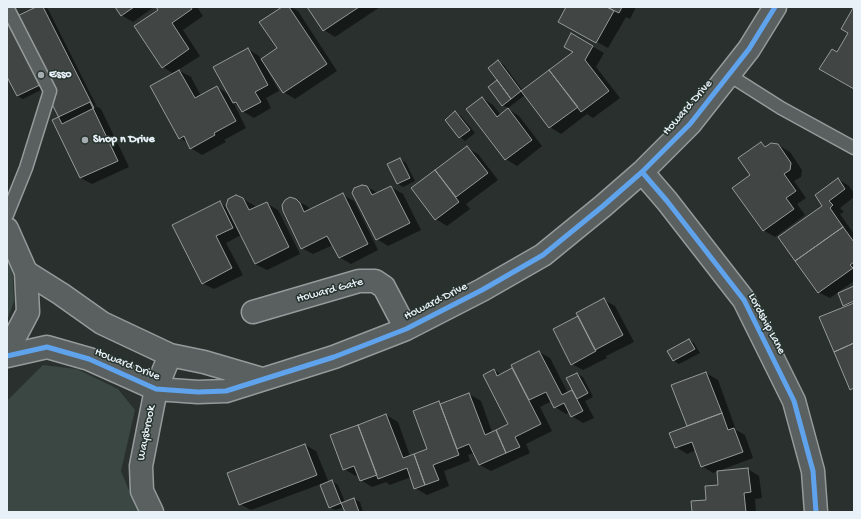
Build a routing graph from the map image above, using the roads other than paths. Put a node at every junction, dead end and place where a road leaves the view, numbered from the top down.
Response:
1 (7, 7) edge
2 (775, 7) edge
3 (729, 75) junction
4 (854, 148) edge
5 (642, 172) junction
6 (7, 215) edge
7 (7, 229) edge
8 (26, 272) junction
9 (253, 312) dead end
10 (406, 328) junction
11 (7, 352) edge
12 (170, 355) junction
13 (7, 356) edge
14 (262, 379) junction
15 (156, 389) junction
16 (152, 512) edge
17 (816, 512) edge

1 - 6 lane
2 - 3 street, Howard Drive
3 - 4 lane
3 - 5 street, Howard Drive
5 - 10 street, Howard Drive
5 - 17 street, Lordship Lane
7 - 8 street
8 - 11 street
8 - 12 street
9 - 10 street, Howard Gate
10 - 14 street, Howard Drive
12 - 14 street
12 - 15 street, Waysbrook
13 - 15 street, Howard Drive
14 - 15 street, Howard Drive
15 - 16 street, Waysbrook

